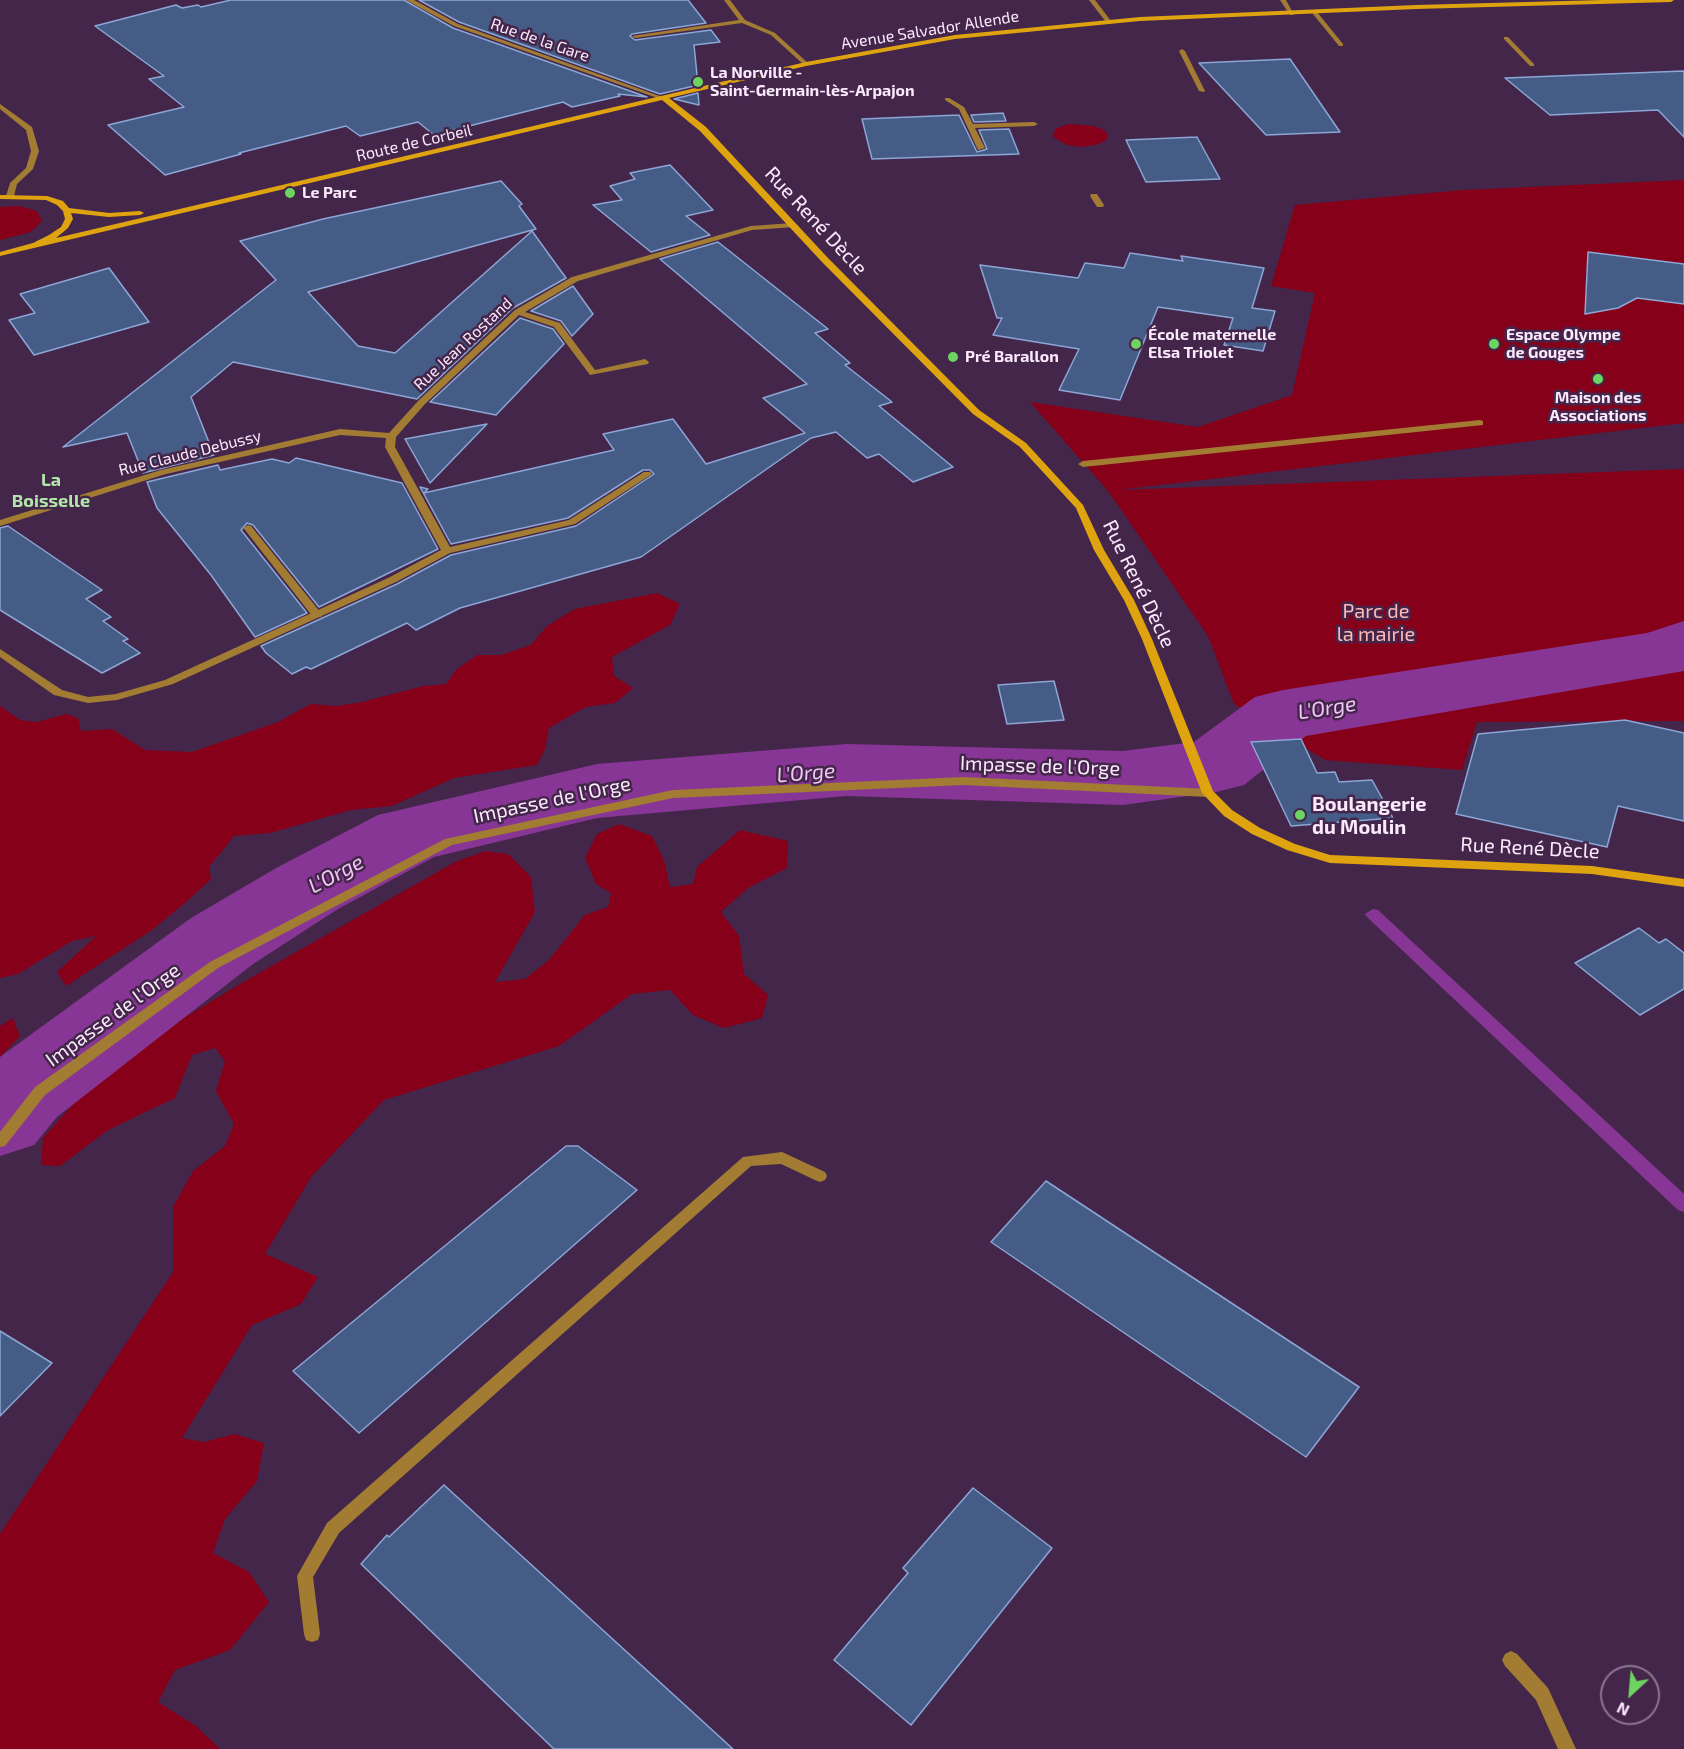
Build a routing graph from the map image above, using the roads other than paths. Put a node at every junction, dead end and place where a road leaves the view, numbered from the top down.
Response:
1 (409, 0) edge
2 (727, 0) edge
3 (1092, 0) edge
4 (1283, 0) edge
5 (1671, 0) edge
6 (1547, 2) edge
7 (1315, 13) junction
8 (1292, 14) junction
9 (743, 21) junction
10 (1108, 21) junction
11 (635, 36) dead end
12 (1506, 38) dead end
13 (1341, 45) dead end
14 (1182, 51) dead end
15 (806, 64) junction
16 (1532, 65) dead end
17 (1202, 92) dead end
18 (665, 99) junction
19 (947, 99) dead end
20 (0, 106) edge
21 (1034, 123) dead end
22 (970, 126) junction
23 (981, 148) dead end
24 (10, 196) junction
25 (1094, 196) dead end
26 (0, 197) edge
27 (1100, 205) dead end
28 (67, 210) junction
29 (168, 212) junction
30 (792, 225) junction
31 (36, 245) junction
32 (0, 254) edge
33 (518, 312) junction
34 (645, 362) dead end
35 (1480, 423) dead end
36 (391, 436) junction
37 (1083, 464) dead end
38 (647, 474) dead end
39 (0, 522) edge
40 (248, 528) dead end
41 (447, 551) junction
42 (317, 615) junction
43 (0, 652) edge
44 (1208, 793) junction
45 (1684, 883) edge
46 (0, 1142) edge
47 (820, 1176) dead end
48 (312, 1634) dead end
49 (1511, 1660) dead end
50 (1567, 1749) edge

1 - 18 street, Rue de la Gare
2 - 9 street
3 - 10 street
4 - 8 street
5 - 6 main road, Avenue Salvador Allende
6 - 7 main road, Avenue Salvador Allende
7 - 8 main road, Avenue Salvador Allende
7 - 13 street
8 - 10 main road, Avenue Salvador Allende
9 - 11 street
9 - 15 street
10 - 15 main road, Avenue Salvador Allende
12 - 16 street
14 - 17 street
15 - 18 main road, Avenue Salvador Allende
18 - 29 main road, Route de Corbeil
18 - 30 main road, Rue René Dècle
19 - 22 street
20 - 24 street
21 - 22 street
22 - 23 street
24 - 26 main road
24 - 28 main road
25 - 27 street
28 - 29 main road
28 - 31 main road
29 - 31 main road
30 - 33 street, Rue Jean Rostand
30 - 44 main road, Rue René Dècle
31 - 32 main road
33 - 34 street
33 - 36 street, Rue Jean Rostand
35 - 37 street
36 - 39 street, Rue Claude Debussy
36 - 41 street
38 - 41 street
40 - 42 street
41 - 42 street
42 - 43 street
44 - 45 main road, Rue René Dècle
44 - 46 street, Impasse de l'Orge
47 - 48 street
49 - 50 street

